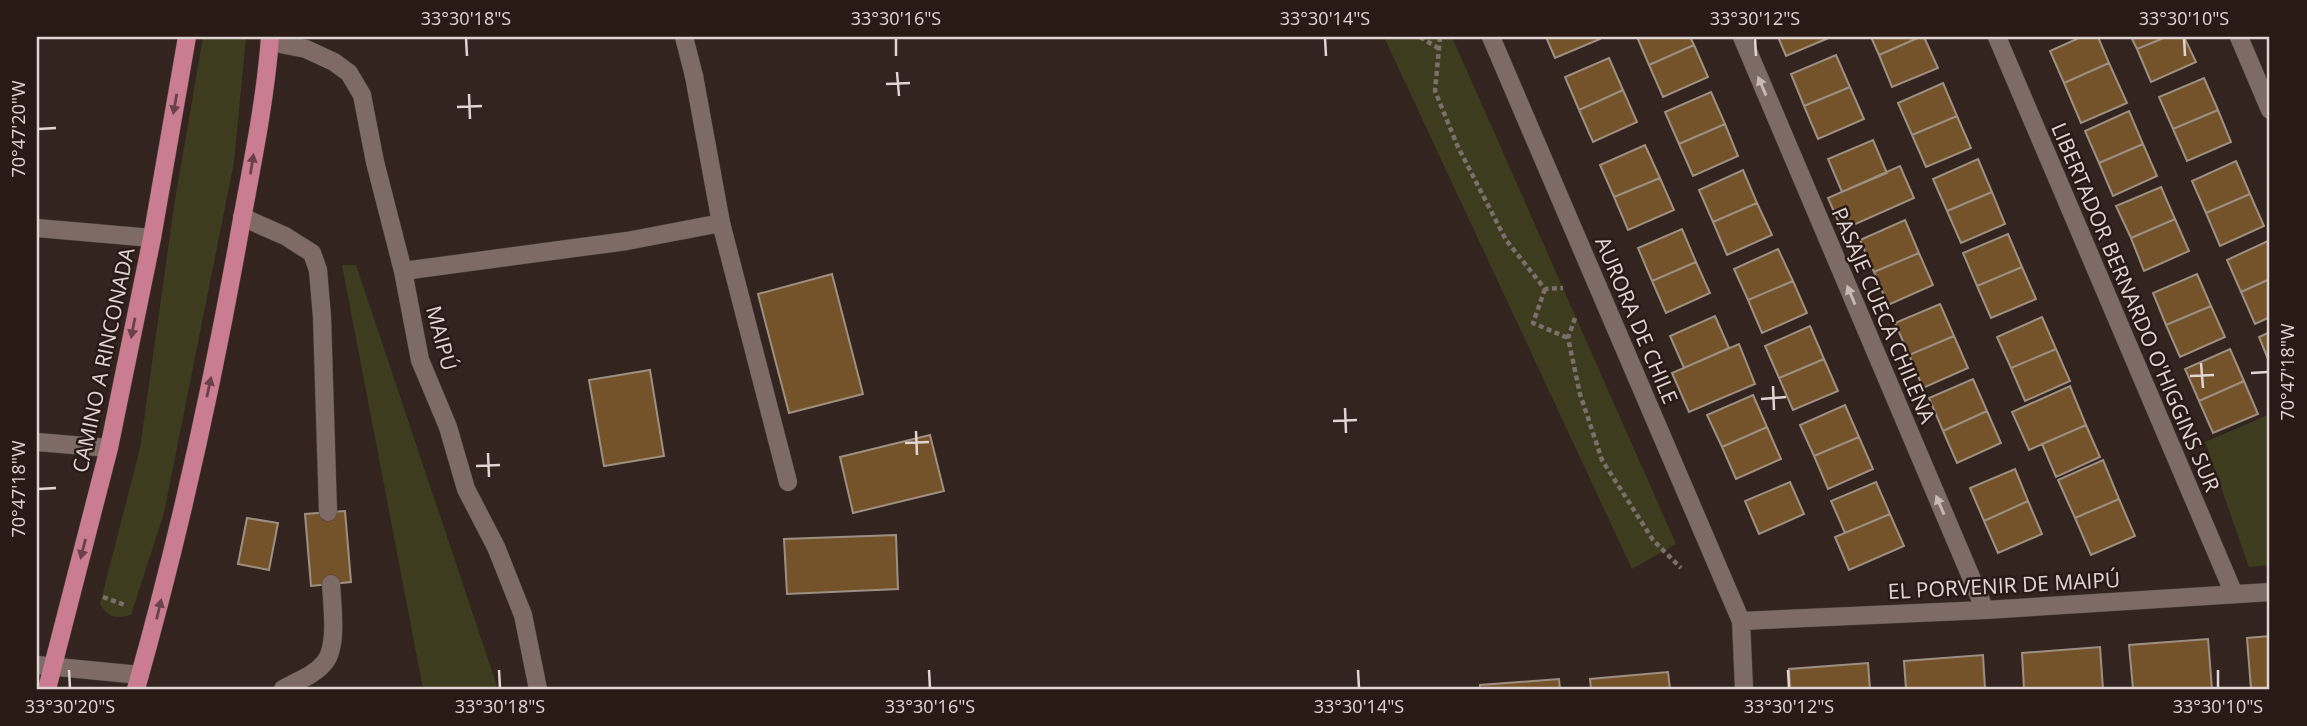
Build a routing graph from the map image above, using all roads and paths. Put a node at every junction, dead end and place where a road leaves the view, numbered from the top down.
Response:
1 (187, 37) edge
2 (684, 37) edge
3 (1420, 37) edge
4 (1440, 37) edge
5 (1491, 37) edge
6 (1742, 37) edge
7 (1997, 37) edge
8 (2239, 37) edge
9 (270, 39) edge
10 (1438, 48) junction
11 (2270, 110) edge
12 (242, 217) junction
13 (722, 223) junction
14 (37, 229) edge
15 (152, 238) junction
16 (403, 271) junction
17 (1598, 288) junction
18 (1545, 289) junction
19 (1568, 338) junction
20 (37, 442) edge
21 (109, 448) junction
22 (788, 482) dead end
23 (328, 512) dead end
24 (1686, 573) dead end
25 (331, 584) dead end
26 (74, 586) junction
27 (2270, 592) edge
28 (2234, 594) junction
29 (1985, 610) junction
30 (158, 617) junction
31 (1741, 621) junction
32 (45, 666) edge
33 (138, 682) edge
34 (47, 689) edge
35 (283, 689) edge
36 (538, 689) edge
37 (1744, 689) edge

1 -> 15 main road, CAMINO A RINCONADA
2 - 13 street
3 - 10 path
4 - 10 path
5 - 17 street, AURORA DE CHILE
29 -> 6 street, PASAJE CUECA CHILENA
7 - 28 street, LIBERTADOR BERNARDO O'HIGGINS SUR
8 - 11 street
12 -> 9 main road
9 - 16 street, MAIPÚ
10 - 18 path
12 - 23 street
30 -> 12 main road
13 - 16 street
13 - 22 street
14 - 15 street
15 -> 21 main road, CAMINO A RINCONADA
16 - 36 street, MAIPÚ
17 - 18 path
17 - 19 path
17 - 31 street, AURORA DE CHILE
18 - 19 path
19 - 24 path
20 - 21 street
21 -> 26 main road, CAMINO A RINCONADA
25 - 35 street
26 - 30 path
26 - 32 main road, CAMINO A RINCONADA
27 - 28 street, EL PORVENIR DE MAIPÚ
28 - 29 street, EL PORVENIR DE MAIPÚ
29 - 31 street, EL PORVENIR DE MAIPÚ
30 - 33 main road
31 - 37 street
32 - 33 street
32 - 34 main road, CAMINO A RINCONADA

